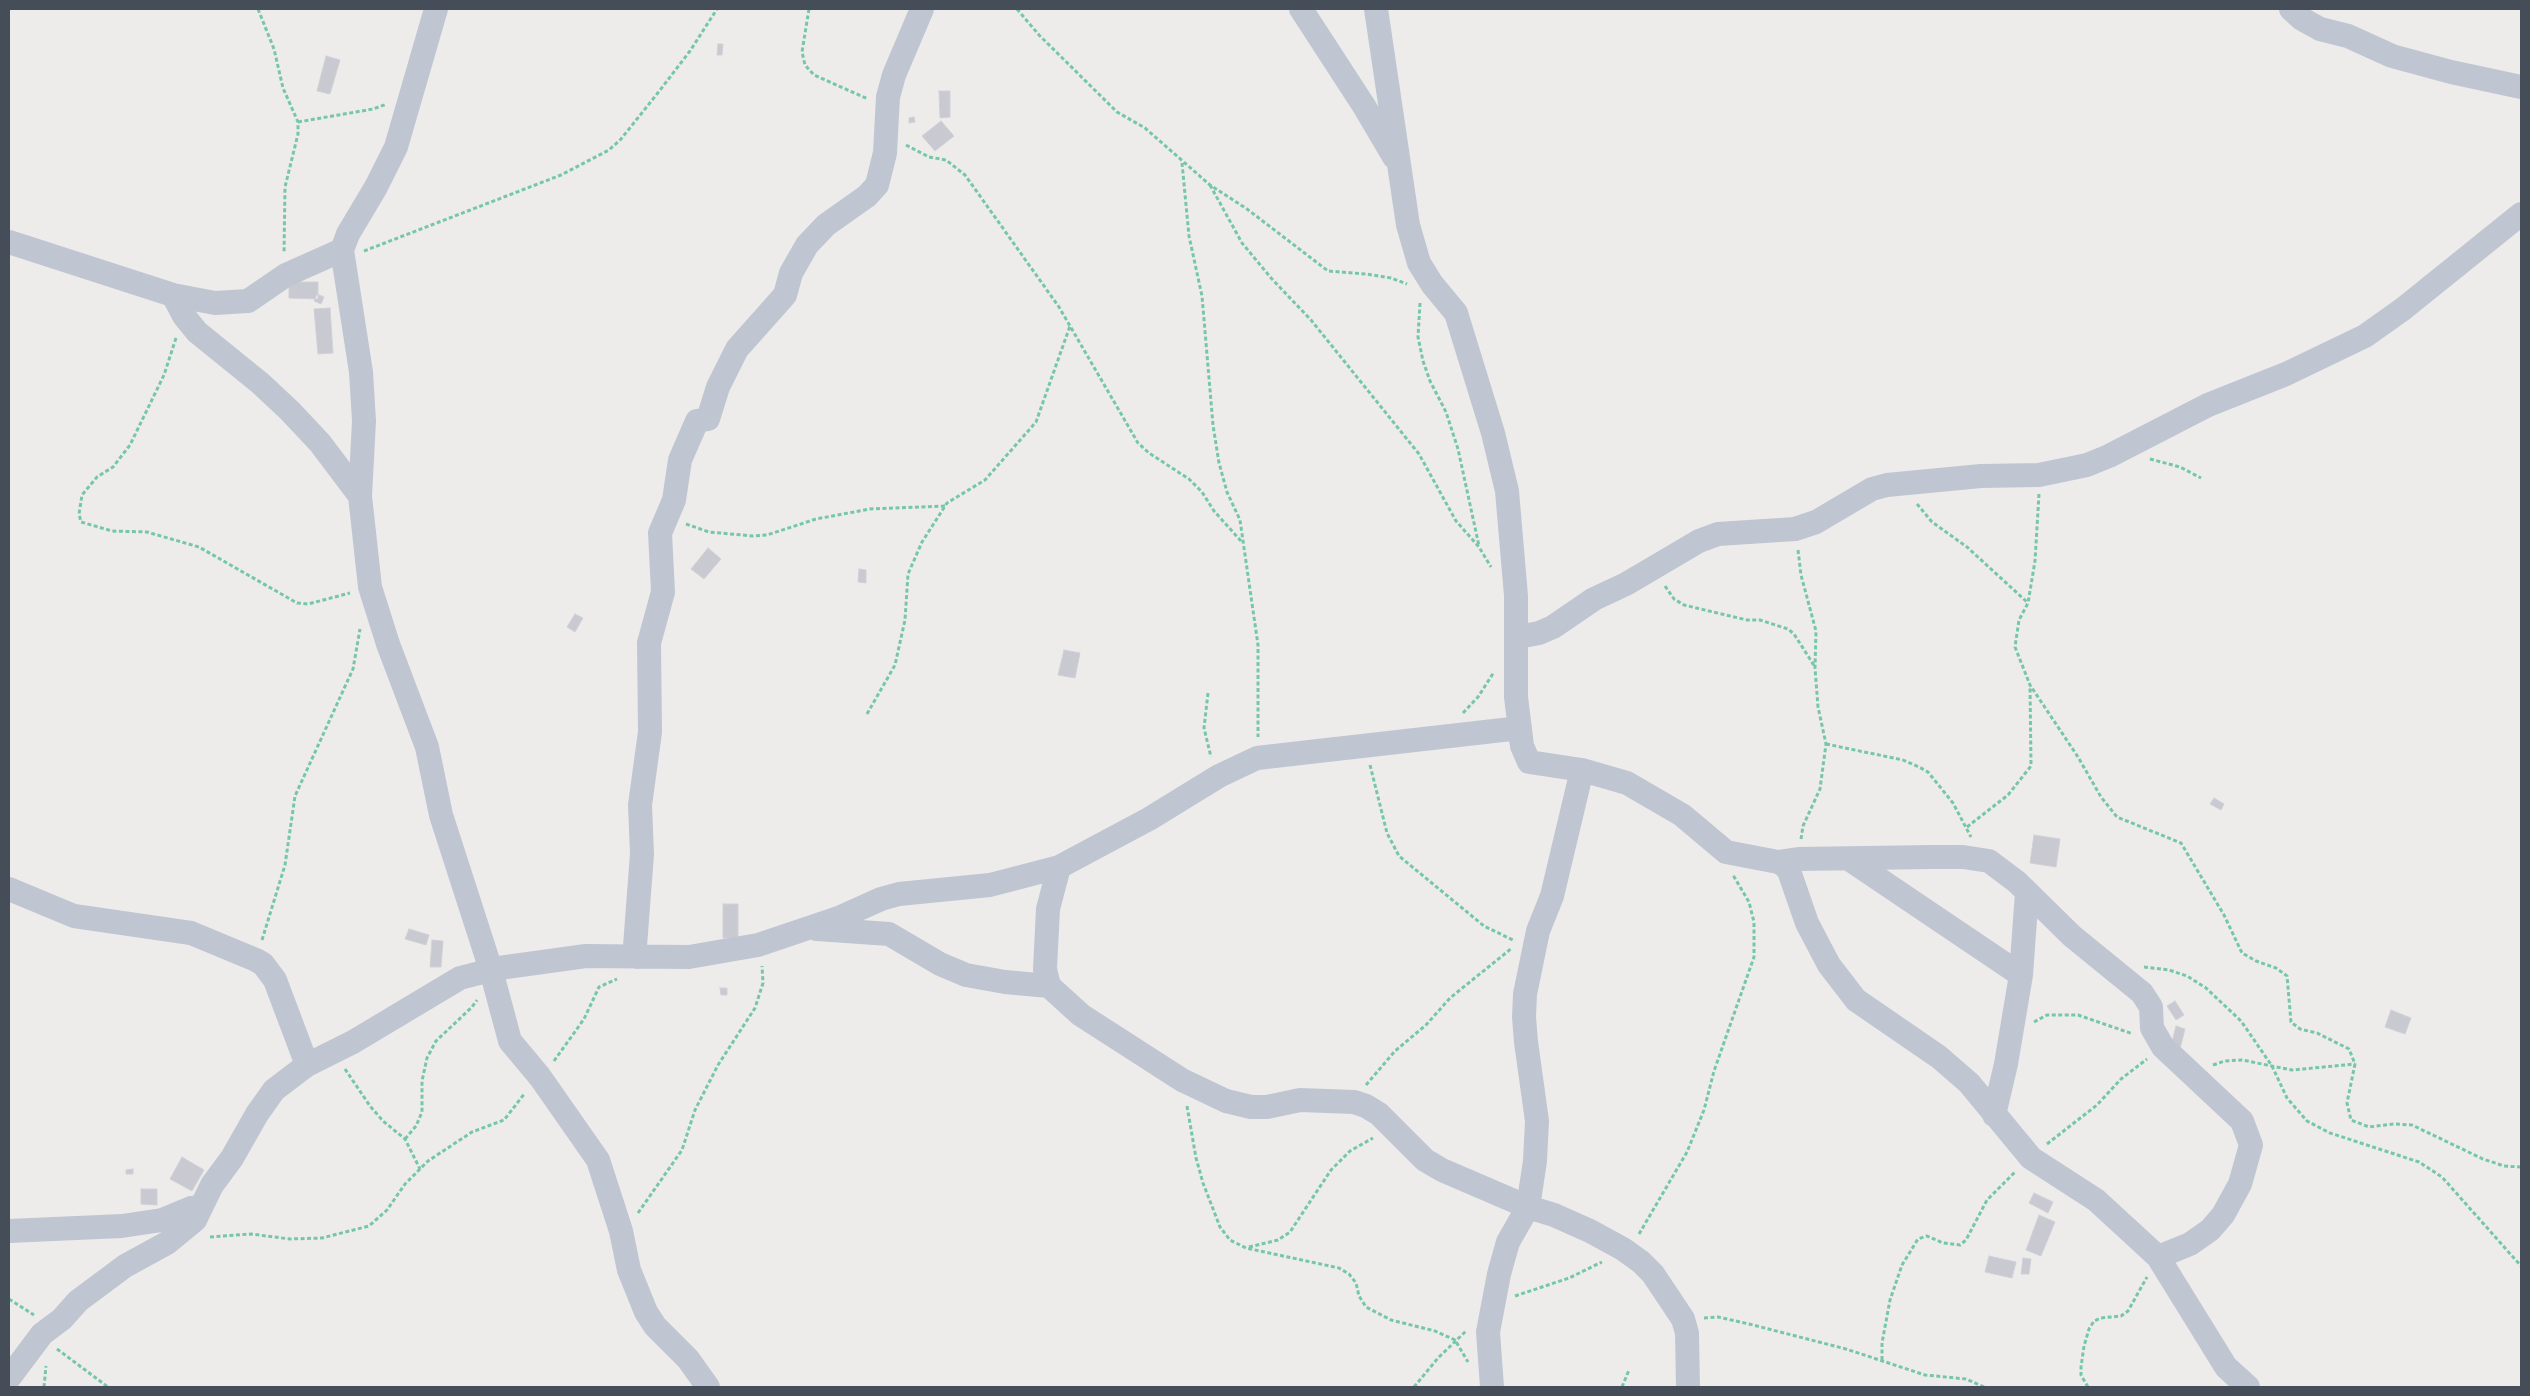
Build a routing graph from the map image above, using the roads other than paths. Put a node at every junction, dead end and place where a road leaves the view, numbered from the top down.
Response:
1 (436, 9) edge
2 (922, 9) edge
3 (1301, 9) edge
4 (1376, 9) edge
5 (2290, 9) edge
6 (2521, 87) edge
7 (1400, 167) junction
8 (2521, 214) edge
9 (9, 242) edge
10 (342, 254) junction
11 (173, 295) junction
12 (360, 496) junction
13 (1518, 637) junction
14 (1520, 728) junction
15 (1582, 770) junction
16 (1849, 859) junction
17 (1788, 860) junction
18 (1060, 867) junction
19 (9, 889) edge
20 (2027, 892) junction
21 (808, 928) junction
22 (638, 957) junction
23 (2021, 974) junction
24 (493, 978) junction
25 (1049, 986) junction
26 (308, 1064) junction
27 (1994, 1115) junction
28 (201, 1207) junction
29 (1528, 1207) junction
30 (9, 1231) edge
31 (2158, 1257) junction
32 (9, 1378) edge
33 (708, 1387) edge
34 (1492, 1387) edge
35 (1688, 1387) edge
36 (2248, 1387) edge

1 - 10 street
2 - 22 street
3 - 7 street
4 - 7 street
5 - 6 street
7 - 13 street
8 - 13 street
9 - 11 street
10 - 11 street
10 - 12 street
11 - 12 street
12 - 24 street
13 - 14 street
14 - 15 street
14 - 18 street
15 - 17 street
15 - 29 street
16 - 17 street
16 - 20 street
16 - 23 street
17 - 27 street
18 - 21 street
18 - 25 street
19 - 26 street
20 - 23 street
20 - 31 street
21 - 22 street
21 - 25 street
22 - 24 street
23 - 27 street
24 - 26 street
24 - 33 street
25 - 29 street
26 - 28 street
27 - 31 street
28 - 30 street
28 - 32 street
29 - 34 street
29 - 35 street
31 - 36 street

